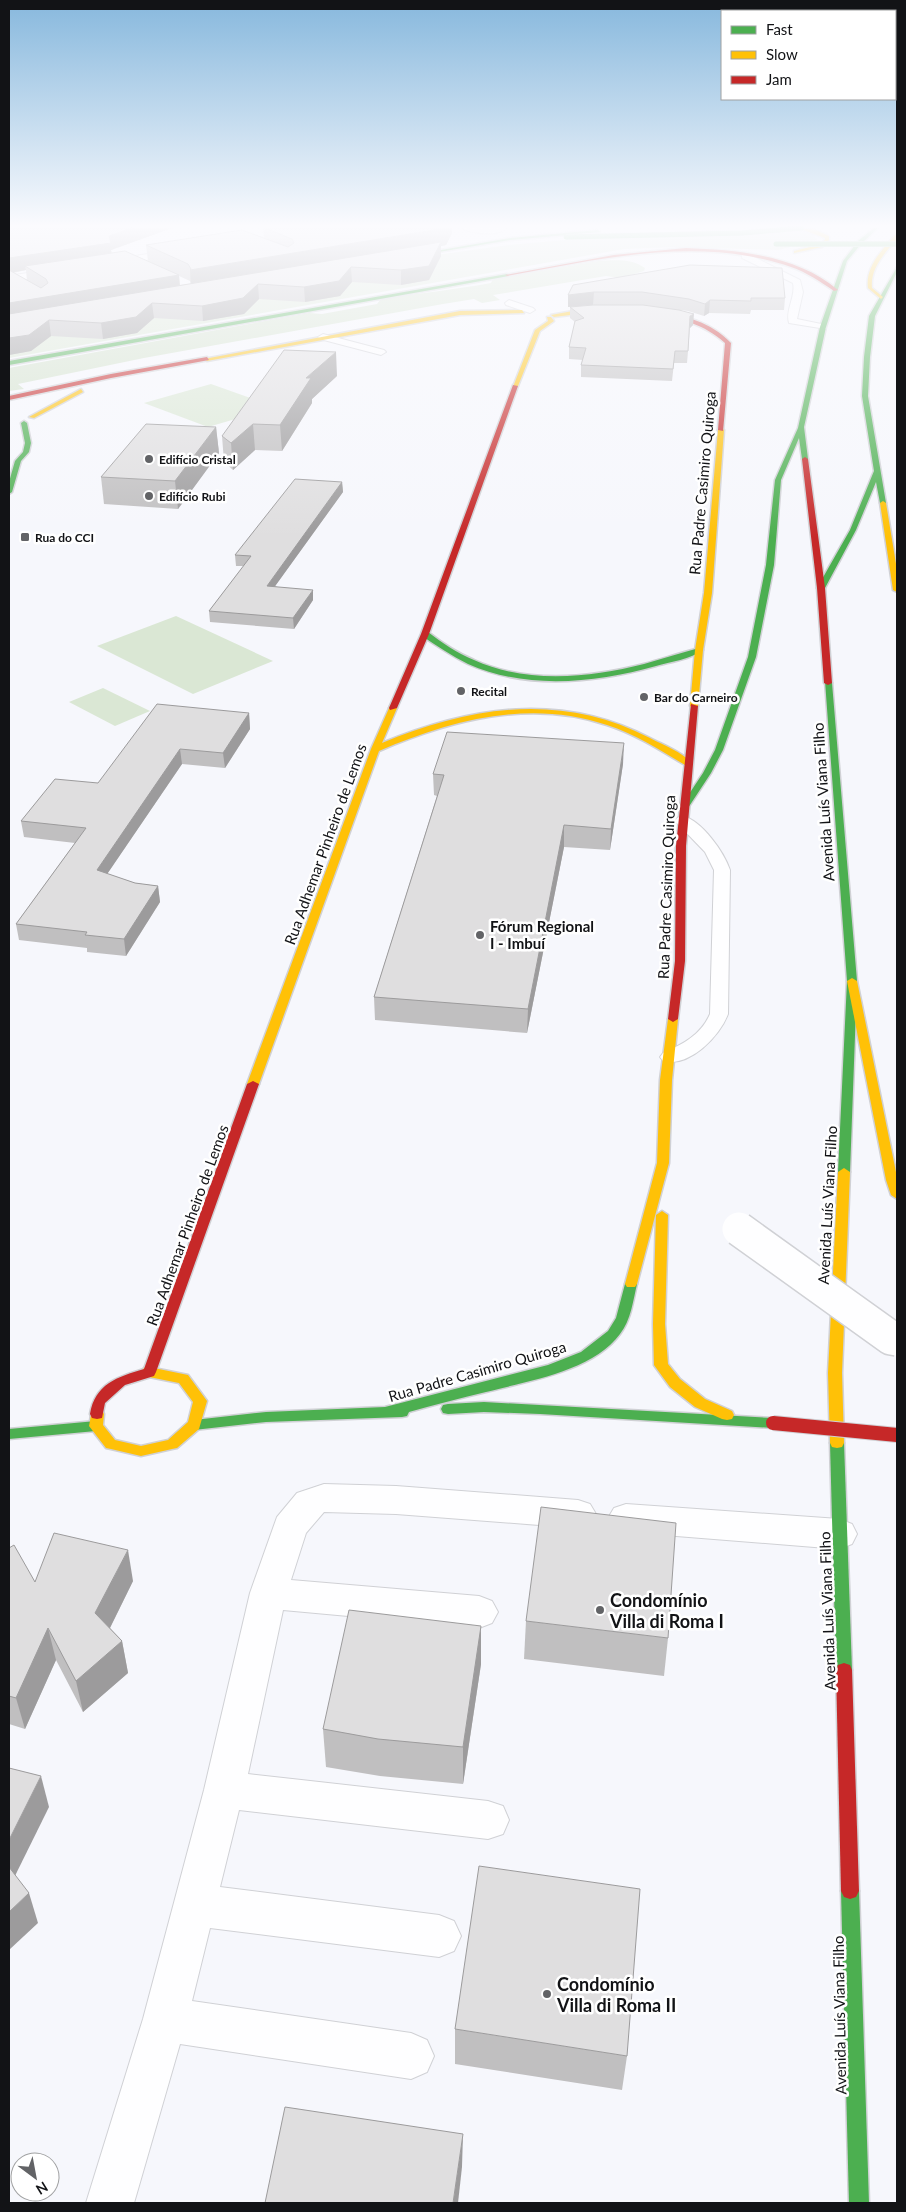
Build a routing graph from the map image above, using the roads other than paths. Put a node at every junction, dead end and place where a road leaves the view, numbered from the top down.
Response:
1 (187, 331) edge
2 (356, 331) edge
3 (537, 331) edge
4 (719, 331) edge
5 (822, 331) edge
6 (870, 331) edge
7 (352, 332) junction
8 (323, 337) junction
9 (12, 363) edge
10 (111, 376) junction
11 (9, 398) edge
12 (21, 412) edge
13 (9, 427) edge
14 (801, 427) junction
15 (9, 451) edge
16 (18, 461) junction
17 (877, 472) junction
18 (9, 492) edge
19 (821, 588) junction
20 (897, 590) edge
21 (425, 634) junction
22 (699, 650) junction
23 (375, 749) junction
24 (688, 763) junction
25 (684, 814) junction
26 (852, 981) junction
27 (670, 1057) junction
28 (663, 1163) junction
29 (897, 1195) edge
30 (738, 1229) dead end
31 (897, 1339) edge
32 (149, 1372) junction
33 (228, 1408) dead end
34 (384, 1413) junction
35 (64, 1417) dead end
36 (266, 1417) junction
37 (738, 1420) junction
38 (194, 1424) junction
39 (96, 1426) junction
40 (30, 1432) junction
41 (9, 1434) edge
42 (897, 1434) edge
43 (839, 1534) junction
44 (268, 1593) junction
45 (480, 1612) dead end
46 (224, 1790) junction
47 (488, 1820) dead end
48 (194, 1905) junction
49 (439, 1936) dead end
50 (165, 2019) junction
51 (411, 2056) dead end
52 (110, 2203) edge
53 (859, 2203) edge

1 - 9 main road
2 - 7 main road
3 - 21 main road, Rua Adhemar Pinheiro de Lemos
4 - 22 main road, Rua Padre Casimiro Quiroga
5 - 14 main road, Avenida Luís Viana Filho
6 - 17 main road
7 - 8 main road
7 - 8 lane
8 - 10 main road
10 - 11 main road
10 - 12 main road
12 - 13 main road
12 - 16 main road
14 - 19 main road, Avenida Luís Viana Filho
14 - 25 main road
15 - 16 main road
16 - 18 main road
17 - 19 main road
17 - 20 main road
19 - 26 main road, Avenida Luís Viana Filho
21 - 22 main road
21 - 23 main road, Rua Adhemar Pinheiro de Lemos
22 - 24 main road, Rua Padre Casimiro Quiroga
23 - 24 main road
23 - 32 main road, Rua Adhemar Pinheiro de Lemos
24 - 25 main road, Rua Padre Casimiro Quiroga
25 - 27 main road, Rua Padre Casimiro Quiroga
25 - 27 lane
26 - 29 main road
26 - 43 main road, Avenida Luís Viana Filho
27 - 28 main road, Rua Padre Casimiro Quiroga
28 - 34 main road, Rua Padre Casimiro Quiroga
28 - 37 main road
30 - 31 street, bridge
32 - 38 main road
32 - 39 main road
33 - 36 main road, Rua Padre Casimiro Quiroga
34 - 36 main road, Rua Padre Casimiro Quiroga
34 - 37 main road, Rua Padre Casimiro Quiroga
35 - 40 main road
36 - 38 main road, Rua Padre Casimiro Quiroga
37 - 42 main road, Rua Padre Casimiro Quiroga, bridge
38 - 39 main road
39 - 40 main road
40 - 41 main road
43 - 44 street
43 - 53 main road, Avenida Luís Viana Filho
44 - 45 street
44 - 46 street
46 - 47 street
46 - 48 street
48 - 49 street
48 - 50 street
50 - 51 street
50 - 52 street

